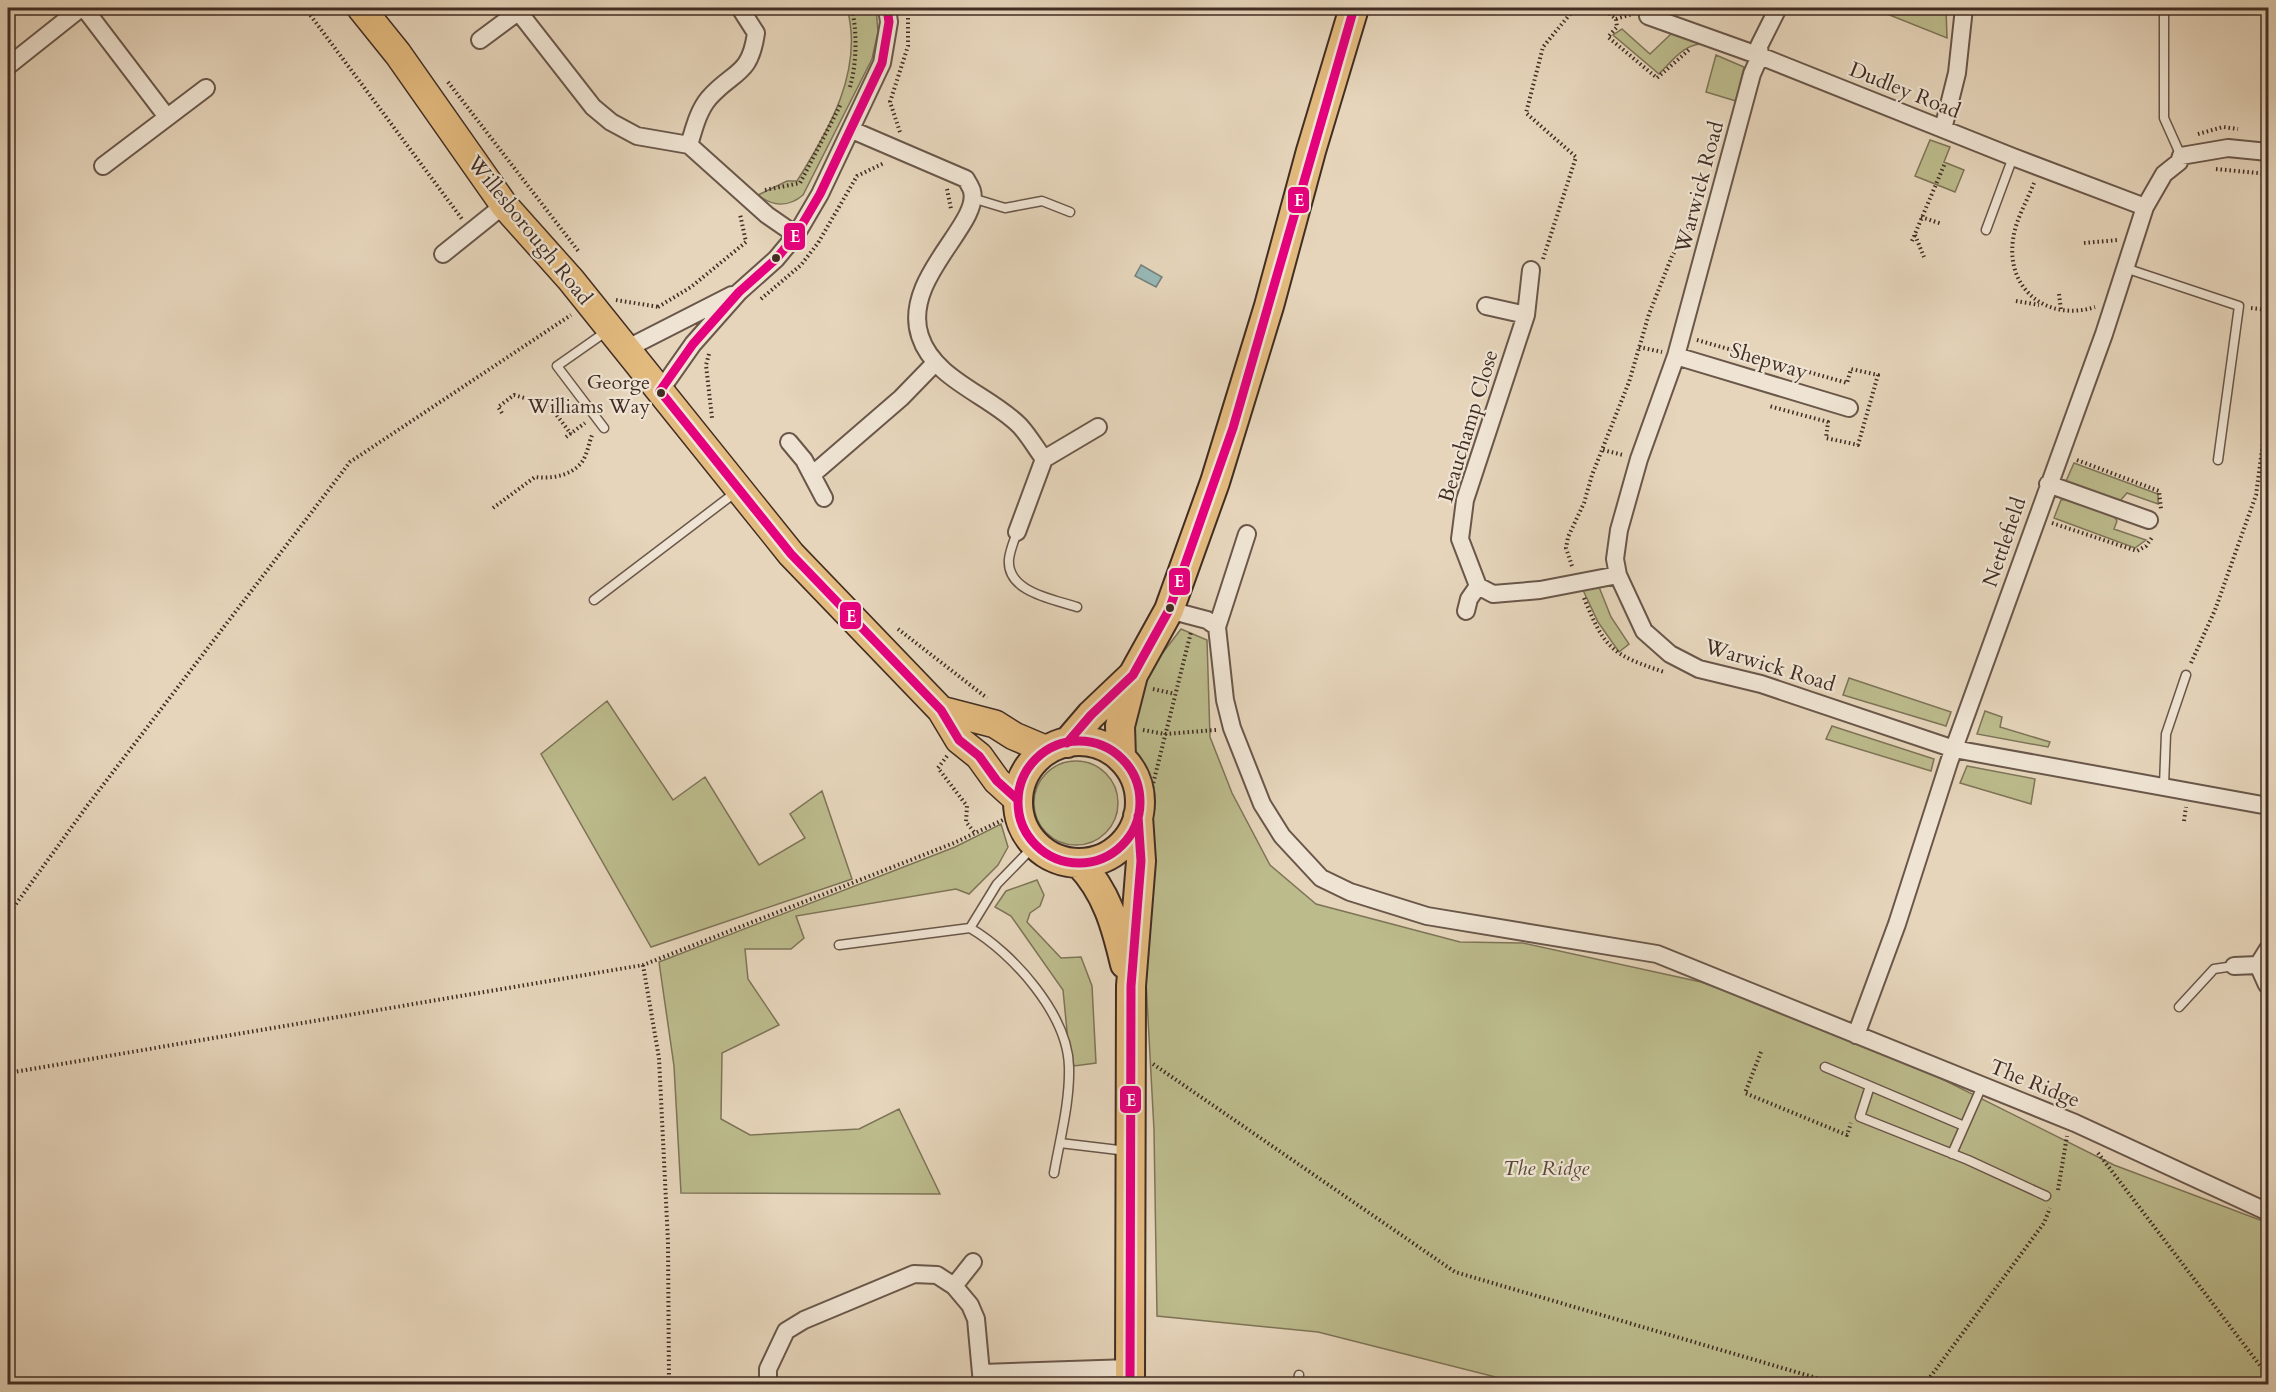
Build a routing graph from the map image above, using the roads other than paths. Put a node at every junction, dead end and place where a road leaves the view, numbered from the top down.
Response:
1 (83, 8) edge
2 (361, 8) edge
3 (740, 8) edge
4 (887, 8) edge
5 (1354, 8) edge
6 (1778, 8) edge
7 (1964, 8) edge
8 (2164, 8) edge
9 (520, 9) edge
10 (1648, 16) dead end
11 (480, 40) dead end
12 (1760, 56) junction
13 (8, 66) edge
14 (206, 88) dead end
15 (167, 117) junction
16 (1943, 129) junction
17 (852, 130) junction
18 (689, 145) junction
19 (2268, 152) edge
20 (2181, 156) junction
21 (2013, 157) junction
22 (103, 166) dead end
23 (972, 198) junction
24 (504, 205) junction
25 (2145, 207) junction
26 (1070, 212) dead end
27 (1986, 230) dead end
28 (796, 235) junction
29 (443, 254) dead end
30 (2124, 268) junction
31 (1531, 270) road end
32 (739, 292) junction
33 (1486, 306) dead end
34 (1526, 315) junction
35 (618, 339) junction
36 (1676, 356) junction
37 (935, 363) junction
38 (660, 391) junction
39 (1849, 408) dead end
40 (600, 421) road end
41 (1098, 427) dead end
42 (789, 442) dead end
43 (1044, 459) junction
44 (2218, 460) dead end
45 (813, 474) junction
46 (2048, 484) junction
47 (739, 490) junction
48 (824, 498) dead end
49 (2149, 520) dead end
50 (1017, 532) joint
51 (1247, 534) dead end
52 (1617, 575) junction
53 (1478, 586) junction
54 (594, 600) dead end
55 (1077, 608) dead end
56 (1466, 611) dead end
57 (1182, 613) junction
58 (1217, 627) junction
59 (2186, 675) road end
60 (1143, 682) junction
61 (941, 710) junction
62 (1057, 746) junction
63 (1954, 749) junction
64 (1121, 758) junction
65 (2164, 786) junction
66 (1018, 806) junction
67 (2268, 806) edge
68 (1138, 816) junction
69 (1035, 845) junction
70 (1079, 863) junction
71 (970, 928) junction
72 (839, 945) dead end
73 (2268, 949) edge
74 (2258, 965) junction
75 (2234, 966) joint
76 (1131, 986) junction
77 (2268, 986) edge
78 (2179, 1007) dead end
79 (1856, 1035) junction
80 (1825, 1067) dead end
81 (1870, 1086) junction
82 (1982, 1086) junction
83 (1964, 1126) junction
84 (1060, 1143) junction
85 (1130, 1151) junction
86 (1952, 1154) junction
87 (1054, 1173) dead end
88 (2050, 1196) road end
89 (2268, 1212) edge
90 (973, 1262) dead end
91 (954, 1286) junction
92 (1299, 1375) dead end
93 (1130, 1376) edge
94 (982, 1379) edge
95 (768, 1384) edge
96 (1297, 1384) edge

1 - 13 street
1 - 15 street
2 - 24 main road, Willesborough Road
3 - 18 street
4 - 17 street
5 - 57 highway
6 - 12 street, Warwick Road
7 - 16 street
8 - 20 lane
9 - 11 street
9 - 18 street
10 - 12 street, Dudley Road
12 - 16 street, Dudley Road
12 - 36 street, Warwick Road
14 - 15 street
15 - 22 street
16 - 21 street, Dudley Road
17 - 23 street
17 - 28 street
18 - 28 street
19 - 20 street
20 - 25 street, Nettlefield
21 - 25 street, Dudley Road
21 - 27 lane
23 - 26 lane
23 - 37 street
24 - 29 street
24 - 35 main road, Willesborough Road
25 - 30 street, Nettlefield
28 - 32 street
30 - 44 lane
30 - 46 street, Nettlefield
31 - 34 street, Beauchamp Close
32 - 35 street
32 - 38 street
33 - 34 street
34 - 53 street, Beauchamp Close
35 - 38 main road, Willesborough Road
35 - 40 lane
36 - 39 street, Shepway
36 - 52 street, Warwick Road
37 - 43 street
37 - 45 street
38 - 47 main road, Willesborough Road
41 - 43 street
42 - 45 street
43 - 50 street
45 - 48 street
46 - 49 street
46 - 63 street, Nettlefield
47 - 54 lane
47 - 61 main road, Willesborough Road
50 - 55 lane
51 - 58 street
52 - 53 street
52 - 63 street, Warwick Road
53 - 56 street
57 - 58 street
57 - 60 highway
58 - 79 street, The Ridge
59 - 65 lane
60 - 62 highway
60 - 64 highway
61 - 62 main road
61 - 66 main road, Willesborough Road
62 - 64 highway
62 - 66 highway
63 - 65 street, Warwick Road
63 - 79 street, Nettlefield
64 - 68 highway
65 - 67 street, Warwick Road
66 - 69 highway
68 - 70 highway
68 - 76 highway
69 - 70 highway
69 - 71 lane
70 - 76 highway
71 - 72 lane
71 - 84 lane
73 - 74 street
74 - 75 street
74 - 77 street
75 - 78 lane
76 - 85 highway
79 - 82 street, The Ridge
80 - 81 lane
81 - 83 lane
81 - 86 lane
82 - 83 lane
82 - 89 street, The Ridge
83 - 86 lane
84 - 85 lane
84 - 87 lane
85 - 93 highway
86 - 88 lane
90 - 91 street
91 - 94 street
91 - 95 street
92 - 96 lane
93 - 94 street

